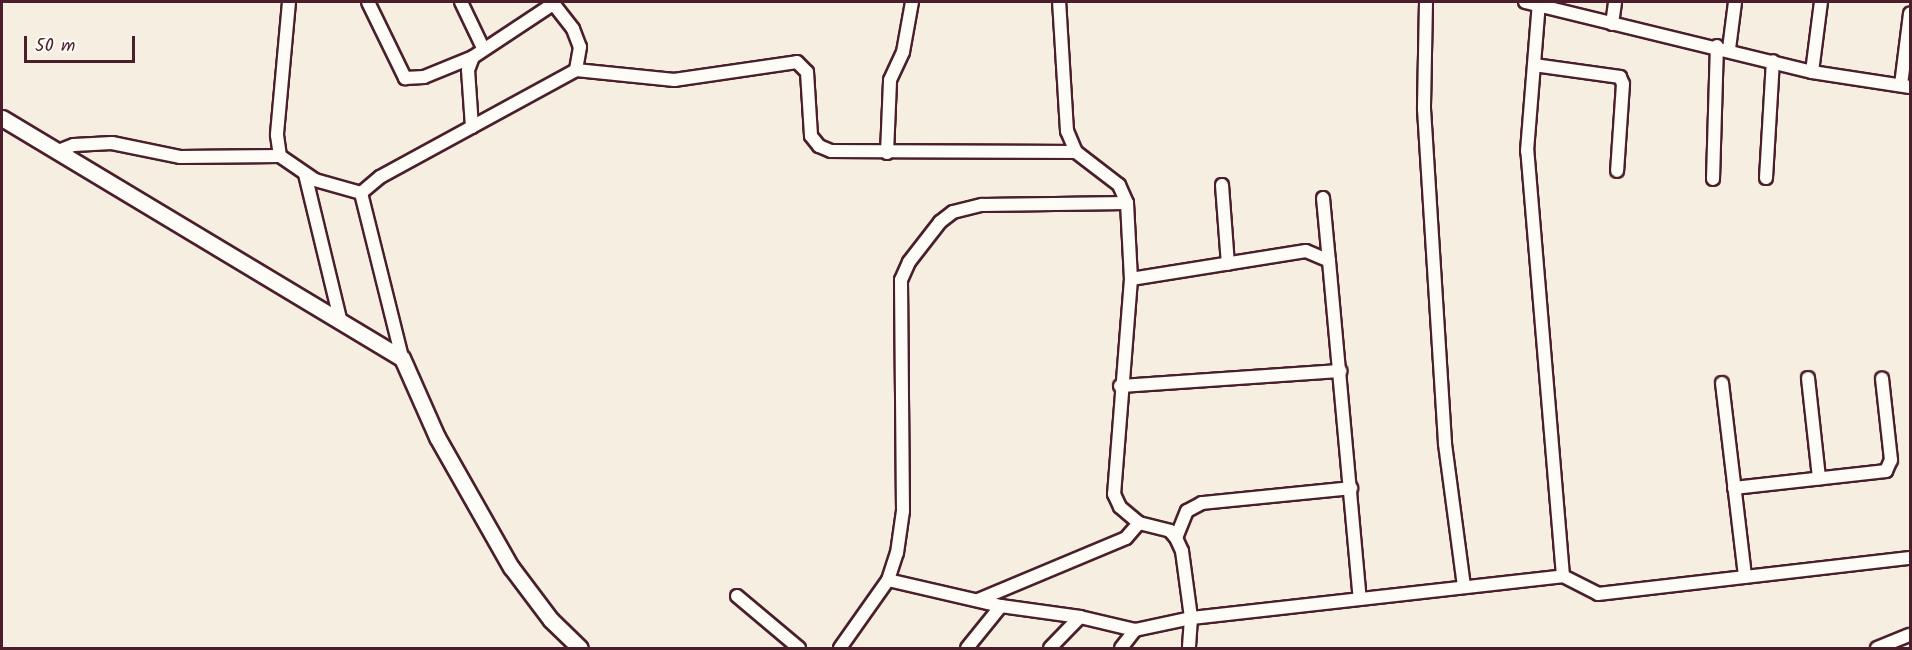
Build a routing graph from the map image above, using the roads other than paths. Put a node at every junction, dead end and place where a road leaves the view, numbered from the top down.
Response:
1 (289, 2) edge
2 (368, 2) edge
3 (461, 2) edge
4 (912, 2) edge
5 (1059, 2) edge
6 (1426, 2) edge
7 (1525, 2) edge
8 (1616, 2) edge
9 (1735, 2) edge
10 (1821, 2) edge
11 (553, 3) edge
12 (1539, 3) edge
13 (1911, 14) edge
14 (1612, 24) junction
15 (1717, 46) junction
16 (483, 48) junction
17 (1730, 49) junction
18 (473, 57) junction
19 (1773, 61) junction
20 (1534, 64) junction
21 (576, 70) junction
22 (1812, 72) junction
23 (1906, 86) edge
24 (2, 118) edge
25 (472, 127) junction
26 (58, 151) junction
27 (1076, 152) junction
28 (887, 153) junction
29 (279, 156) junction
30 (1617, 171) dead end
31 (304, 174) junction
32 (1766, 178) dead end
33 (1713, 179) dead end
34 (1222, 185) dead end
35 (361, 193) junction
36 (1323, 198) dead end
37 (1127, 203) junction
38 (1329, 261) junction
39 (1228, 264) junction
40 (1131, 279) junction
41 (340, 319) junction
42 (402, 358) junction
43 (1340, 371) junction
44 (1808, 378) dead end
45 (1882, 378) dead end
46 (1722, 383) dead end
47 (1120, 386) junction
48 (1819, 478) junction
49 (1351, 488) junction
50 (1734, 488) junction
51 (1139, 523) junction
52 (1176, 538) junction
53 (1911, 558) edge
54 (1563, 576) junction
55 (1745, 577) junction
56 (888, 580) junction
57 (1464, 586) junction
58 (737, 596) dead end
59 (1360, 598) junction
60 (978, 600) junction
61 (1001, 606) junction
62 (1080, 618) junction
63 (1191, 618) junction
64 (1135, 630) junction
65 (1911, 635) edge
66 (580, 648) edge
67 (799, 648) edge
68 (840, 648) edge
69 (967, 648) edge
70 (1050, 648) edge
71 (1121, 648) edge
72 (1189, 648) edge
73 (1877, 648) edge

1 - 29 street
2 - 18 street
3 - 16 street
4 - 28 street
5 - 27 street
6 - 57 street
7 - 12 street
8 - 14 street
9 - 17 street
10 - 22 street
11 - 16 street
11 - 21 street
12 - 14 street
12 - 20 street
13 - 23 street
14 - 15 street
15 - 17 street
15 - 33 street
16 - 18 street
17 - 19 street
18 - 25 street
19 - 22 street
19 - 32 street
20 - 30 street
20 - 54 street
21 - 25 street
21 - 28 street
22 - 23 street
24 - 26 street
25 - 35 street
26 - 29 street
26 - 41 street
27 - 28 street
27 - 37 street
29 - 31 street
31 - 35 street
31 - 41 street
34 - 39 street
35 - 42 street
36 - 38 street
37 - 40 street
37 - 56 street
38 - 39 street
38 - 43 street
39 - 40 street
40 - 47 street
41 - 42 street
42 - 66 street
43 - 47 street
43 - 49 street
44 - 48 street
45 - 48 street
46 - 50 street
47 - 51 street
48 - 50 street
49 - 52 street
49 - 59 street
50 - 55 street
51 - 52 street
51 - 60 street
52 - 63 street
53 - 55 street
54 - 55 street
54 - 57 street
56 - 60 street
56 - 68 street
57 - 59 street
58 - 67 street
59 - 63 street
60 - 61 street
61 - 62 street
61 - 69 street
62 - 64 street
62 - 70 street
63 - 64 street
63 - 72 street
64 - 71 street
65 - 73 street

